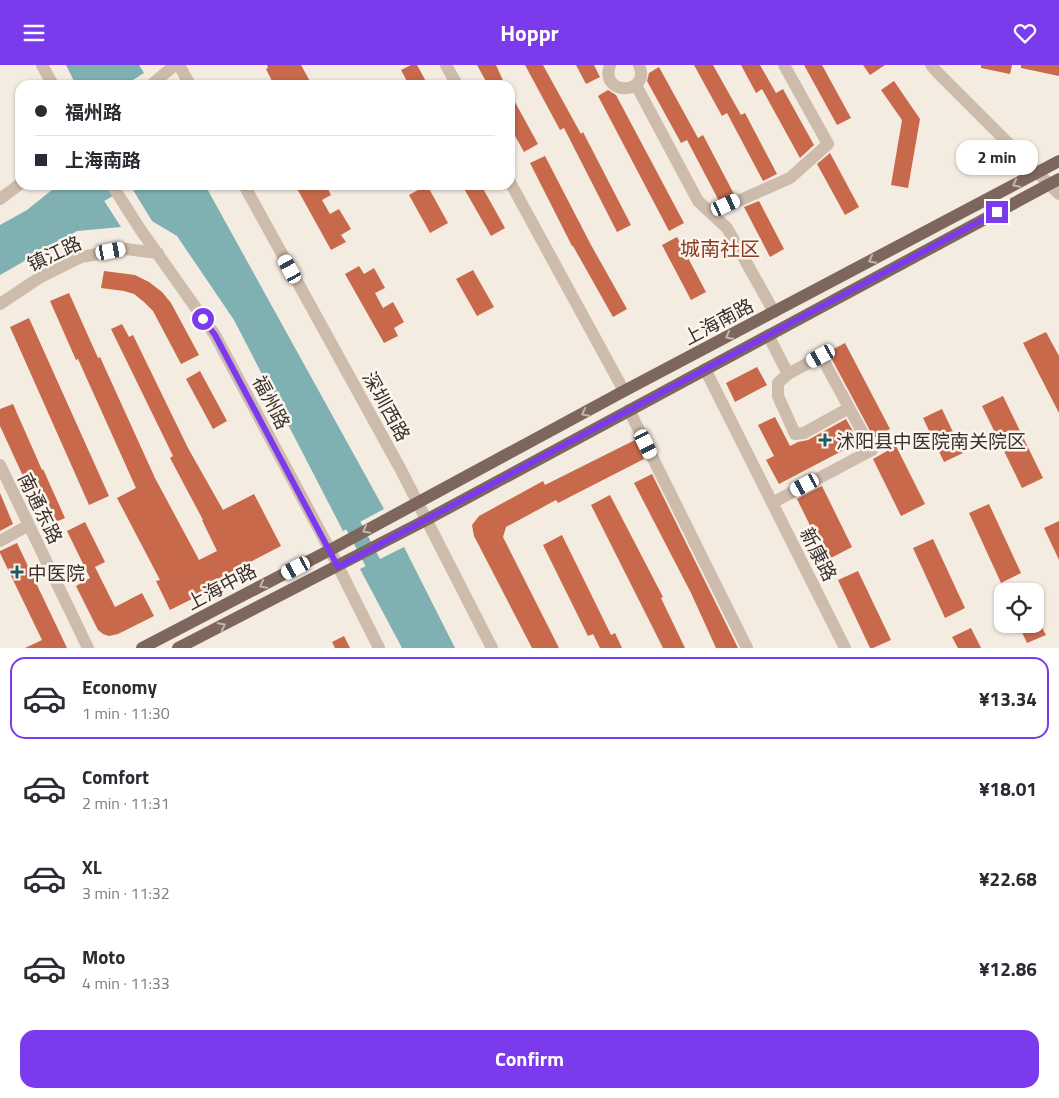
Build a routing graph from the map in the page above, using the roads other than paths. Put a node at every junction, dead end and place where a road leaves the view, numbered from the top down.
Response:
1 (42, 65) edge
2 (175, 65) edge
3 (179, 65) edge
4 (446, 65) edge
5 (610, 65) edge
6 (784, 65) edge
7 (932, 65) edge
8 (641, 66) edge
9 (50, 80) edge
10 (158, 80) edge
11 (187, 80) edge
12 (454, 80) edge
13 (636, 85) junction
14 (1059, 161) edge
15 (1038, 173) junction
16 (1054, 182) edge
17 (15, 187) edge
18 (115, 190) edge
19 (247, 190) edge
20 (514, 190) edge
21 (1059, 194) edge
22 (0, 199) edge
23 (711, 213) junction
24 (158, 253) junction
25 (0, 304) edge
26 (774, 312) junction
27 (768, 335) junction
28 (705, 369) junction
29 (788, 375) junction
30 (624, 391) junction
31 (849, 408) junction
32 (629, 410) junction
33 (0, 465) edge
34 (418, 503) junction
35 (772, 503) junction
36 (396, 514) joint
37 (426, 520) junction
38 (29, 525) junction
39 (404, 531) joint
40 (0, 541) edge
41 (334, 548) junction
42 (342, 565) junction
43 (88, 648) edge
44 (142, 648) edge
45 (178, 648) edge
46 (379, 648) edge
47 (492, 648) edge
48 (747, 648) edge
49 (845, 648) edge

1 - 9 street
2 - 10 street
3 - 11 street
4 - 12 street
5 - 13 street
6 - 23 street
7 - 15 street
8 - 13 street
13 - 23 street
14 - 15 main road, 上海南路
15 - 16 street
15 -> 26 main road, 上海南路
16 - 21 street
16 - 27 main road, 上海南路
17 - 22 street
18 - 24 street, 福州路
19 - 34 street, 深圳西路
20 - 30 street
23 - 26 street
24 - 25 street, 镇江路
24 - 41 street, 福州路
26 -> 30 main road, 上海南路
27 - 28 main road, 上海南路
27 - 29 street
28 - 32 main road, 上海南路
28 - 35 street, 新康路
29 - 31 street
29 - 31 street
30 -> 34 main road, 上海南路
31 - 35 street
32 - 37 main road, 上海南路
32 - 48 street
33 - 38 street, 南通东路
34 - 36 main road, 上海南路
34 - 37 street, 深圳西路
35 - 49 street, 新康路
36 -> 41 main road, 上海中路
37 - 39 main road, 上海南路
37 - 47 street, 深圳西路
38 - 40 street
38 - 43 street, 南通东路
39 - 42 main road, 上海中路
41 - 42 street, 福州路
41 -> 44 main road, 上海中路
45 -> 42 main road, 上海中路
42 - 46 street, 福州路

